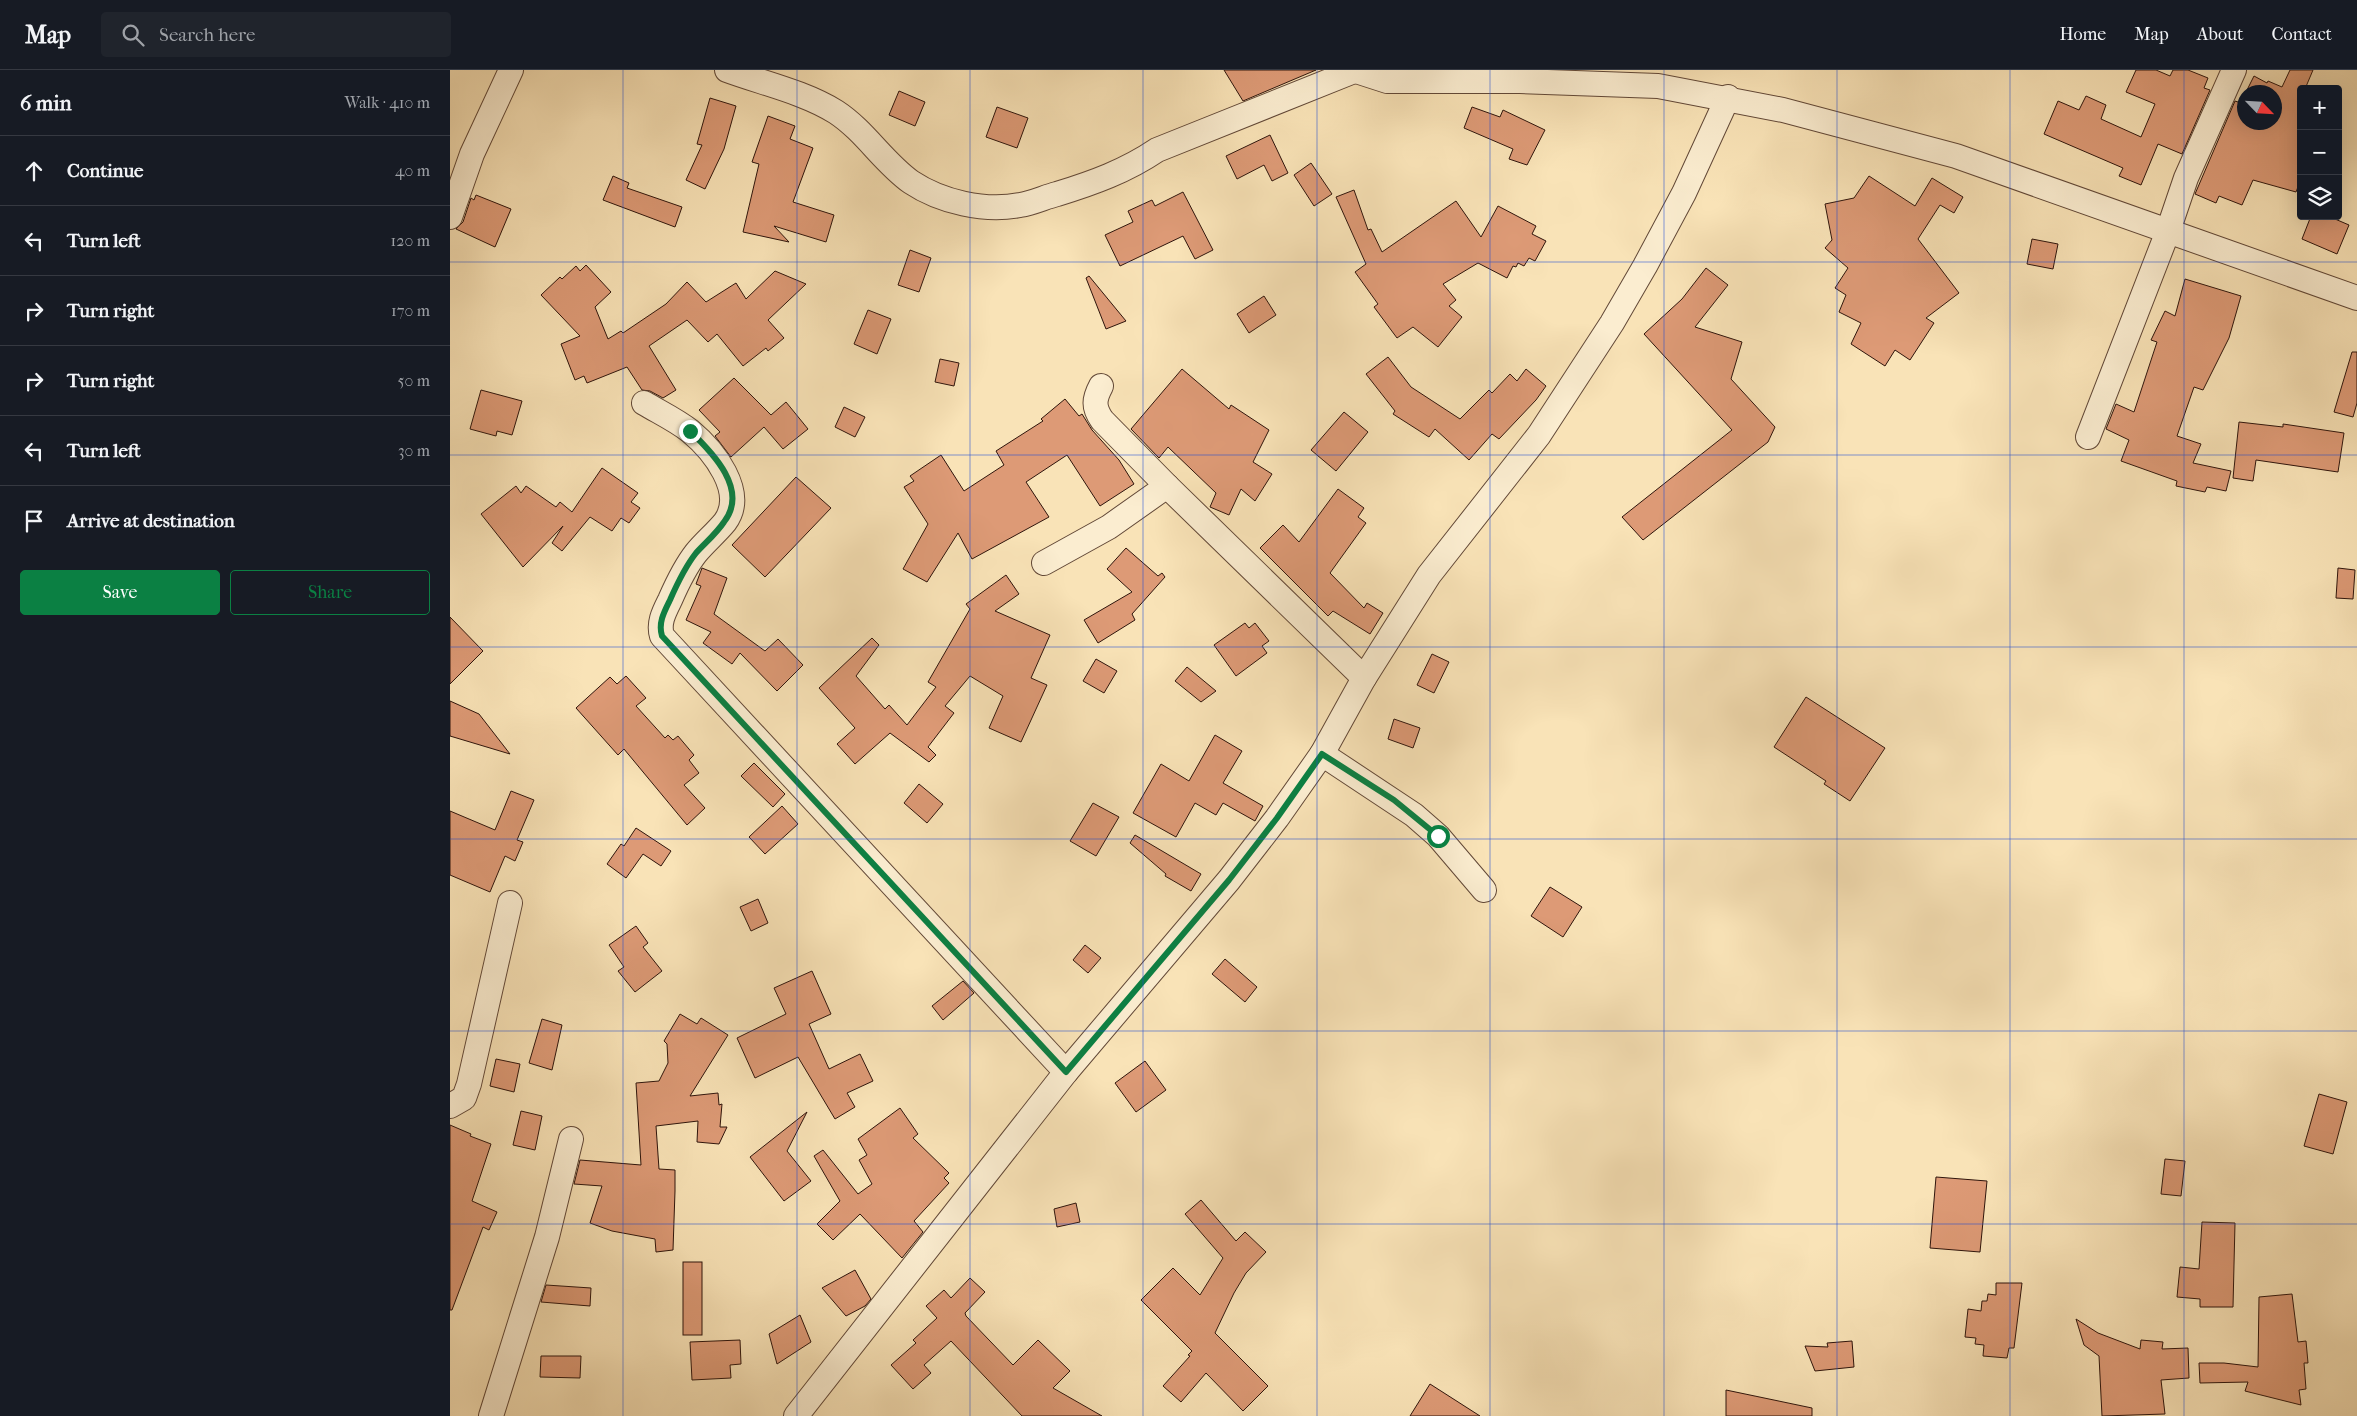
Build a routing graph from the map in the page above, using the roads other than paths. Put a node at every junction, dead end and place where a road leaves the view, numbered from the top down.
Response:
1 (511, 70) edge
2 (726, 70) edge
3 (2234, 70) edge
4 (1354, 71) edge
5 (1728, 98) junction
6 (450, 217) edge
7 (2168, 231) junction
8 (2357, 298) edge
9 (1101, 386) dead end
10 (644, 403) dead end
11 (2088, 437) dead end
12 (1167, 486) junction
13 (1044, 563) dead end
14 (1364, 678) junction
15 (1322, 754) junction
16 (1484, 890) dead end
17 (510, 903) dead end
18 (1066, 1072) junction
19 (450, 1106) edge
20 (570, 1138) dead end
21 (802, 1414) edge
22 (491, 1416) edge

1 - 6 street
2 - 4 street
3 - 7 street
4 - 5 street
5 - 7 street
5 - 14 street
7 - 8 street
7 - 11 street
9 - 12 street
10 - 18 street
12 - 13 street
12 - 14 street
14 - 15 street
15 - 16 street
15 - 18 street
17 - 19 street
18 - 21 street
20 - 22 street

